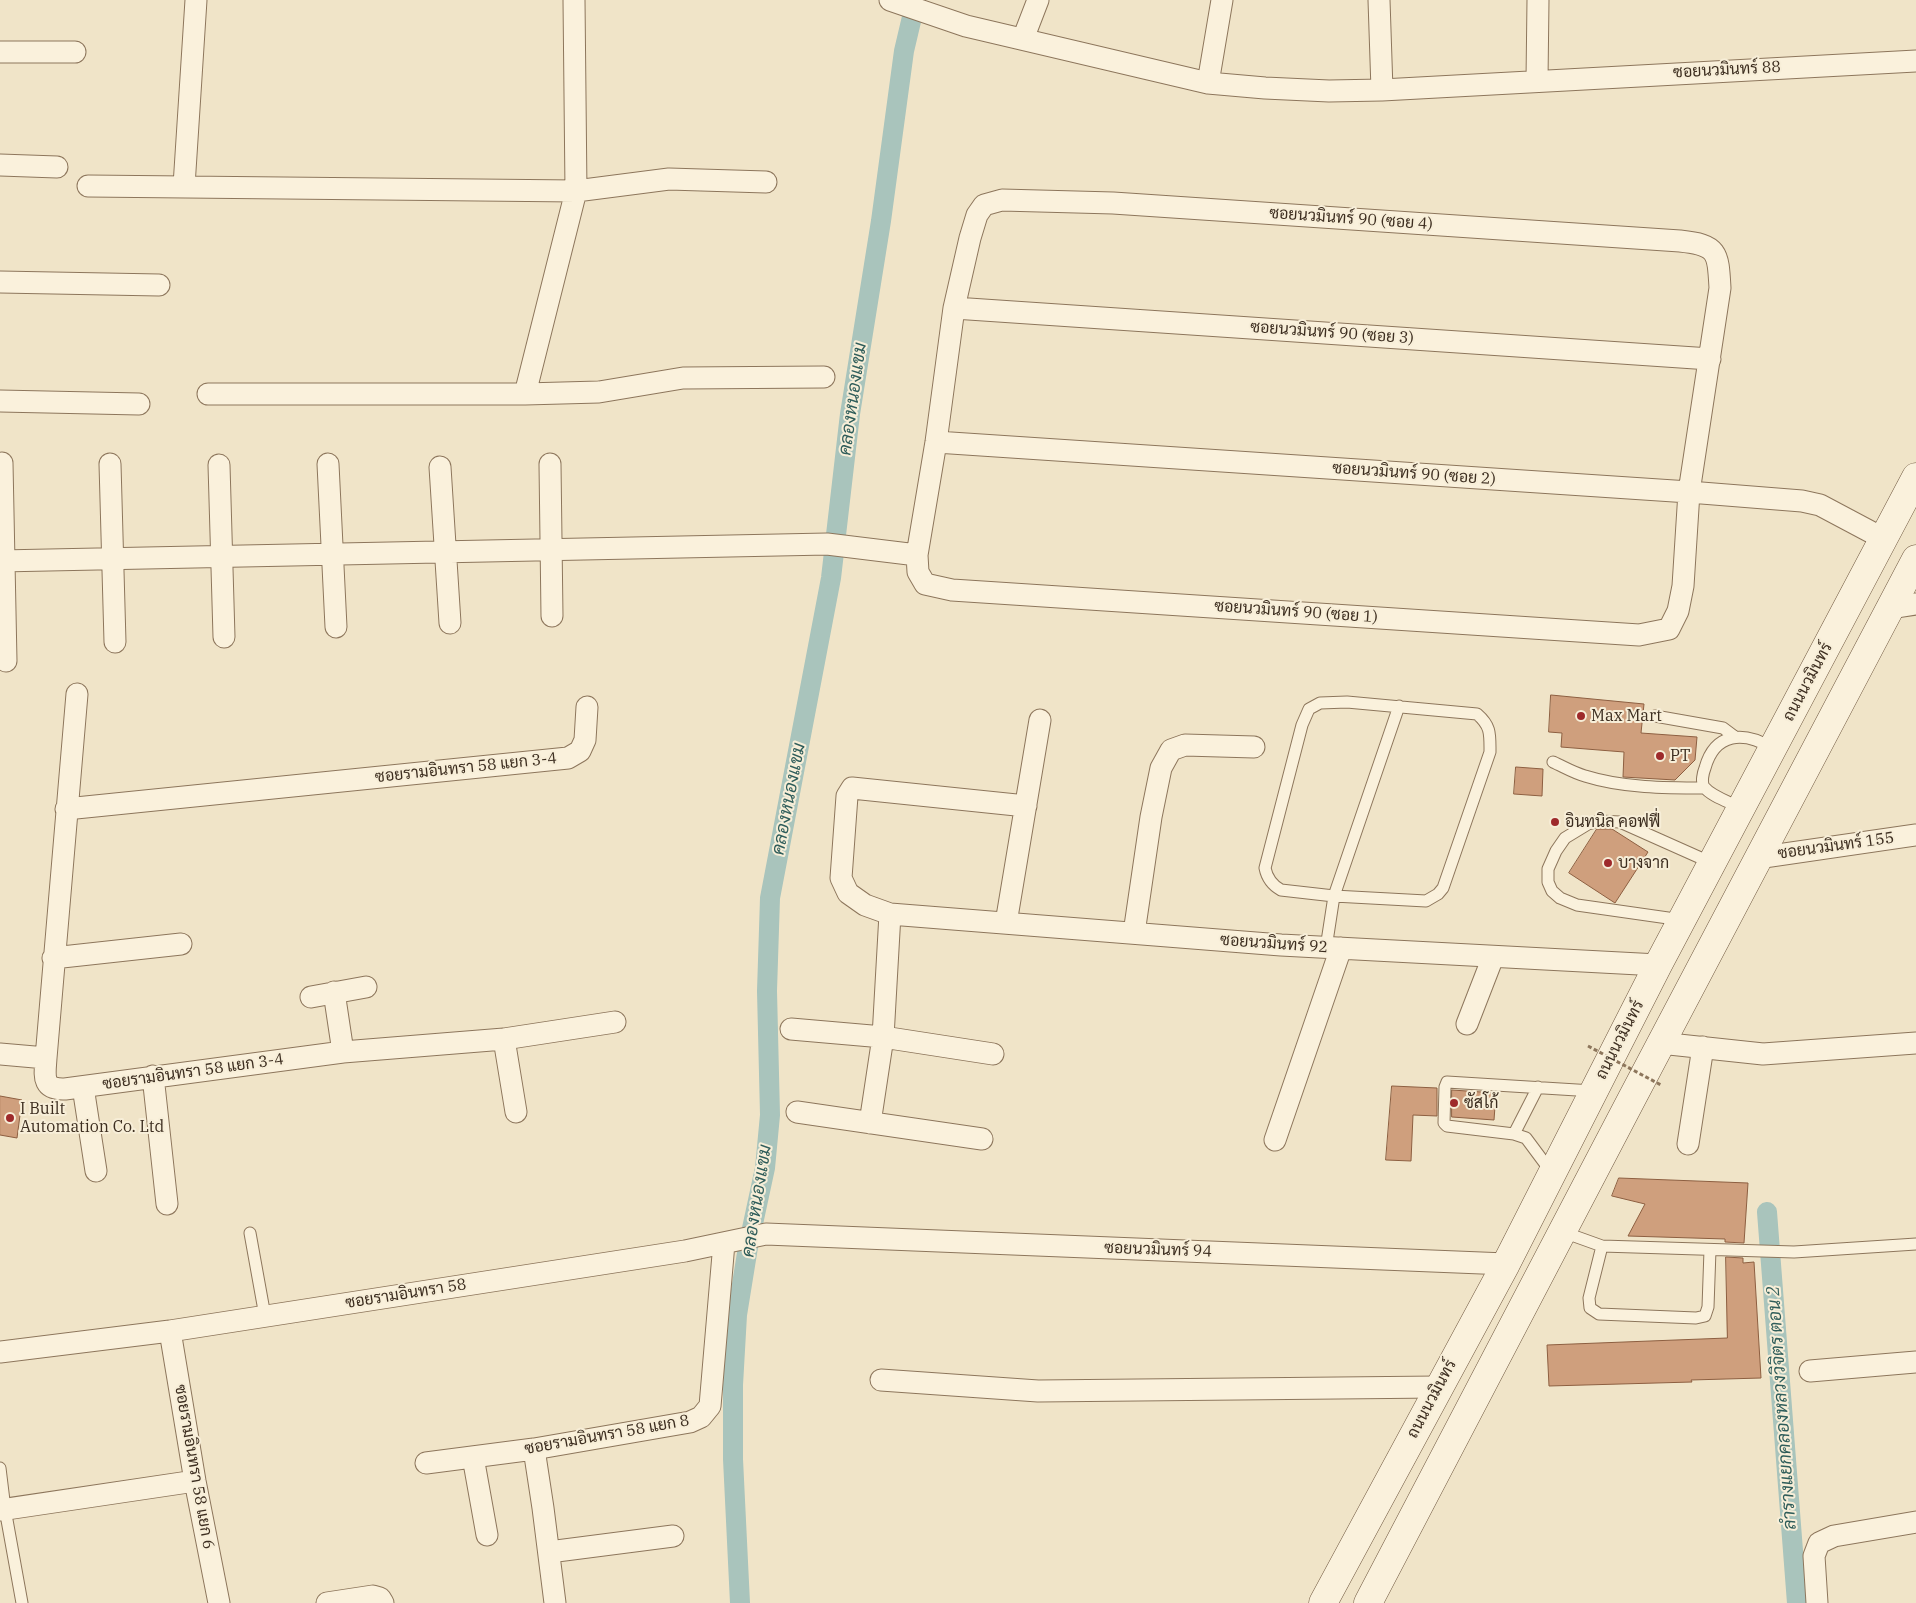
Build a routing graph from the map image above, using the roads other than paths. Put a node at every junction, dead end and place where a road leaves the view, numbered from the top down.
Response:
1 (196, 0) edge
2 (574, 0) edge
3 (890, 0) edge
4 (1038, 0) edge
5 (1222, 0) edge
6 (1379, 0) edge
7 (1538, 0) edge
8 (1023, 39) junction
9 (0, 52) edge
10 (75, 52) dead end
11 (1916, 61) edge
12 (1538, 80) junction
13 (1208, 83) junction
14 (1382, 90) junction
15 (0, 165) edge
16 (57, 167) dead end
17 (766, 182) dead end
18 (88, 186) dead end
19 (184, 186) junction
20 (576, 191) junction
21 (0, 282) edge
22 (159, 285) dead end
23 (954, 308) junction
24 (1710, 359) junction
25 (824, 377) dead end
26 (208, 394) dead end
27 (525, 394) junction
28 (0, 401) edge
29 (139, 404) dead end
30 (936, 442) junction
31 (2, 463) dead end
32 (110, 464) dead end
33 (328, 464) dead end
34 (550, 464) dead end
35 (219, 465) dead end
36 (440, 468) dead end
37 (1916, 478) edge
38 (1689, 492) junction
39 (1884, 539) junction
40 (551, 550) junction
41 (446, 552) junction
42 (332, 554) junction
43 (917, 555) junction
44 (222, 556) junction
45 (112, 558) junction
46 (1916, 560) edge
47 (2, 561) edge
48 (1903, 606) edge
49 (552, 616) dead end
50 (450, 623) dead end
51 (336, 627) dead end
52 (224, 638) dead end
53 (115, 642) dead end
54 (6, 661) dead end
55 (76, 694) dead end
56 (1399, 706) junction
57 (587, 707) dead end
58 (1655, 716) dead end
59 (1040, 720) dead end
60 (1735, 737) junction
61 (1254, 747) dead end
62 (1773, 749) junction
63 (1553, 762) dead end
64 (1705, 788) junction
65 (1026, 806) junction
66 (1742, 808) junction
67 (66, 809) junction
68 (1916, 835) edge
69 (1757, 858) junction
70 (1712, 863) junction
71 (1334, 896) junction
72 (890, 914) junction
73 (1682, 920) junction
74 (1006, 923) junction
75 (1134, 933) junction
76 (181, 944) dead end
77 (1334, 948) junction
78 (1492, 957) junction
79 (53, 958) junction
80 (1658, 965) junction
81 (366, 987) dead end
82 (334, 992) junction
83 (311, 997) dead end
84 (615, 1022) dead end
85 (1467, 1024) dead end
86 (791, 1029) dead end
87 (882, 1037) junction
88 (504, 1039) junction
89 (1660, 1043) junction
90 (1916, 1043) edge
91 (1702, 1048) junction
92 (343, 1052) junction
93 (0, 1054) edge
94 (994, 1054) dead end
95 (46, 1058) junction
96 (153, 1076) junction
97 (83, 1087) junction
98 (1538, 1087) junction
99 (1593, 1091) junction
100 (516, 1112) dead end
101 (797, 1112) dead end
102 (870, 1123) junction
103 (1514, 1134) junction
104 (982, 1139) dead end
105 (1275, 1140) dead end
106 (1688, 1144) dead end
107 (96, 1170) dead end
108 (1552, 1172) junction
109 (167, 1204) dead end
110 (1563, 1232) junction
111 (250, 1233) dead end
112 (811, 1236) joint
113 (728, 1242) junction
114 (1916, 1244) edge
115 (1602, 1246) junction
116 (1710, 1250) junction
117 (1506, 1264) junction
118 (1537, 1282) junction
119 (265, 1316) junction
120 (170, 1331) junction
121 (0, 1352) edge
122 (1916, 1362) edge
123 (1810, 1371) dead end
124 (880, 1380) dead end
125 (1438, 1387) junction
126 (534, 1448) junction
127 (473, 1457) junction
128 (426, 1463) dead end
129 (0, 1468) edge
130 (195, 1481) junction
131 (3, 1509) edge
132 (1916, 1522) edge
133 (487, 1535) dead end
134 (673, 1536) dead end
135 (549, 1552) junction
136 (22, 1603) edge
137 (219, 1603) edge
138 (327, 1603) edge
139 (383, 1603) edge
140 (555, 1603) edge
141 (1323, 1603) edge
142 (1368, 1603) edge
143 (1817, 1603) edge

1 - 19 street
2 - 20 street
3 - 8 street, ซอยนวมินทร์ 88
4 - 8 street
5 - 13 street
6 - 14 street
7 - 12 street
8 - 13 street, ซอยนวมินทร์ 88
9 - 10 street
11 - 12 street, ซอยนวมินทร์ 88
12 - 14 street, ซอยนวมินทร์ 88
13 - 14 street, ซอยนวมินทร์ 88
15 - 16 street
17 - 20 street
18 - 19 street
19 - 20 street
20 - 27 street
21 - 22 street
23 - 24 street, ซอยนวมินทร์ 90 (ซอย 3)
23 - 24 street, ซอยนวมินทร์ 90 (ซอย 4)
23 - 30 street
24 - 38 street
25 - 27 street
26 - 27 street
28 - 29 street
30 - 38 street, ซอยนวมินทร์ 90 (ซอย 2)
30 - 43 street
31 - 47 street
32 - 45 street
33 - 42 street
34 - 40 street
35 - 44 street
36 - 41 street
37 - 39 main road, ถนนนวมินทร์
38 - 39 street, ซอยนวมินทร์ 90 (ซอย 2)
38 - 43 street, ซอยนวมินทร์ 90 (ซอย 1)
39 - 62 main road, ถนนนวมินทร์
40 - 41 street
40 - 43 street
40 - 49 street
41 - 42 street
41 - 50 street
42 - 44 street
42 - 51 street
44 - 45 street
44 - 52 street
45 - 47 street
45 - 53 street
46 - 48 main road
47 - 54 street
48 - 69 main road
55 - 67 street, ซอยรามอินทรา 58 แยก 3-4
56 - 71 lane
56 - 71 lane
56 - 71 lane
57 - 67 street, ซอยรามอินทรา 58 แยก 3-4
58 - 60 lane
59 - 65 street
60 - 62 lane
60 - 64 lane
61 - 75 street
62 - 66 main road, ถนนนวมินทร์
63 - 64 lane
64 - 66 lane
65 - 72 street, ซอยนวมินทร์ 92
65 - 74 street
66 - 70 main road, ถนนนวมินทร์
67 - 79 street, ซอยรามอินทรา 58 แยก 3-4
68 - 69 street, ซอยนวมินทร์ 155
69 - 89 main road
70 - 73 main road, ถนนนวมินทร์
70 - 73 lane
71 - 77 lane
72 - 74 street, ซอยนวมินทร์ 92
72 - 87 street
73 - 80 main road, ถนนนวมินทร์
74 - 75 street, ซอยนวมินทร์ 92
75 - 77 street, ซอยนวมินทร์ 92
76 - 79 street
77 - 78 street, ซอยนวมินทร์ 92
77 - 105 street
78 - 80 street, ซอยนวมินทร์ 92
78 - 85 street
79 - 95 street, ซอยรามอินทรา 58 แยก 3-4
80 - 99 main road, ถนนนวมินทร์
81 - 82 street
82 - 83 street
82 - 92 street
84 - 88 street, ซอยรามอินทรา 58 แยก 3-4
86 - 87 street
87 - 94 street
87 - 102 street
88 - 92 street, ซอยรามอินทรา 58 แยก 3-4
88 - 100 street
89 - 91 street
89 - 110 main road
90 - 91 street
91 - 106 street
92 - 96 street, ซอยรามอินทรา 58 แยก 3-4
93 - 95 street
95 - 97 street, ซอยรามอินทรา 58 แยก 3-4
96 - 97 street, ซอยรามอินทรา 58 แยก 3-4
96 - 109 street
97 - 107 street
98 - 99 lane
98 - 103 lane
98 - 103 lane
99 - 108 main road, ถนนนวมินทร์
101 - 102 street
102 - 104 street
103 - 108 lane
108 - 117 main road, ถนนนวมินทร์
110 - 115 lane
110 - 118 main road
111 - 119 lane
112 - 113 street, ซอยรามอินทรา 58
112 - 117 street, ซอยนวมินทร์ 94
113 - 119 street, ซอยรามอินทรา 58
113 - 126 street, ซอยรามอินทรา 58 แยก 8
114 - 116 lane
115 - 116 lane
115 - 116 lane
117 - 118 main road
117 - 125 main road, ถนนนวมินทร์
118 - 142 main road
119 - 120 street, ซอยรามอินทรา 58
120 - 121 street, ซอยรามอินทรา 58
120 - 130 street, ซอยรามอินทรา 58 แยก 6
122 - 123 street
124 - 125 street
125 - 141 main road, ถนนนวมินทร์
126 - 127 street, ซอยรามอินทรา 58 แยก 8
126 - 135 street
127 - 128 street, ซอยรามอินทรา 58 แยก 8
127 - 133 street
129 - 131 lane
130 - 131 street
130 - 137 street, ซอยรามอินทรา 58 แยก 6
131 - 136 lane
132 - 143 street
134 - 135 street
135 - 140 street
138 - 139 street

